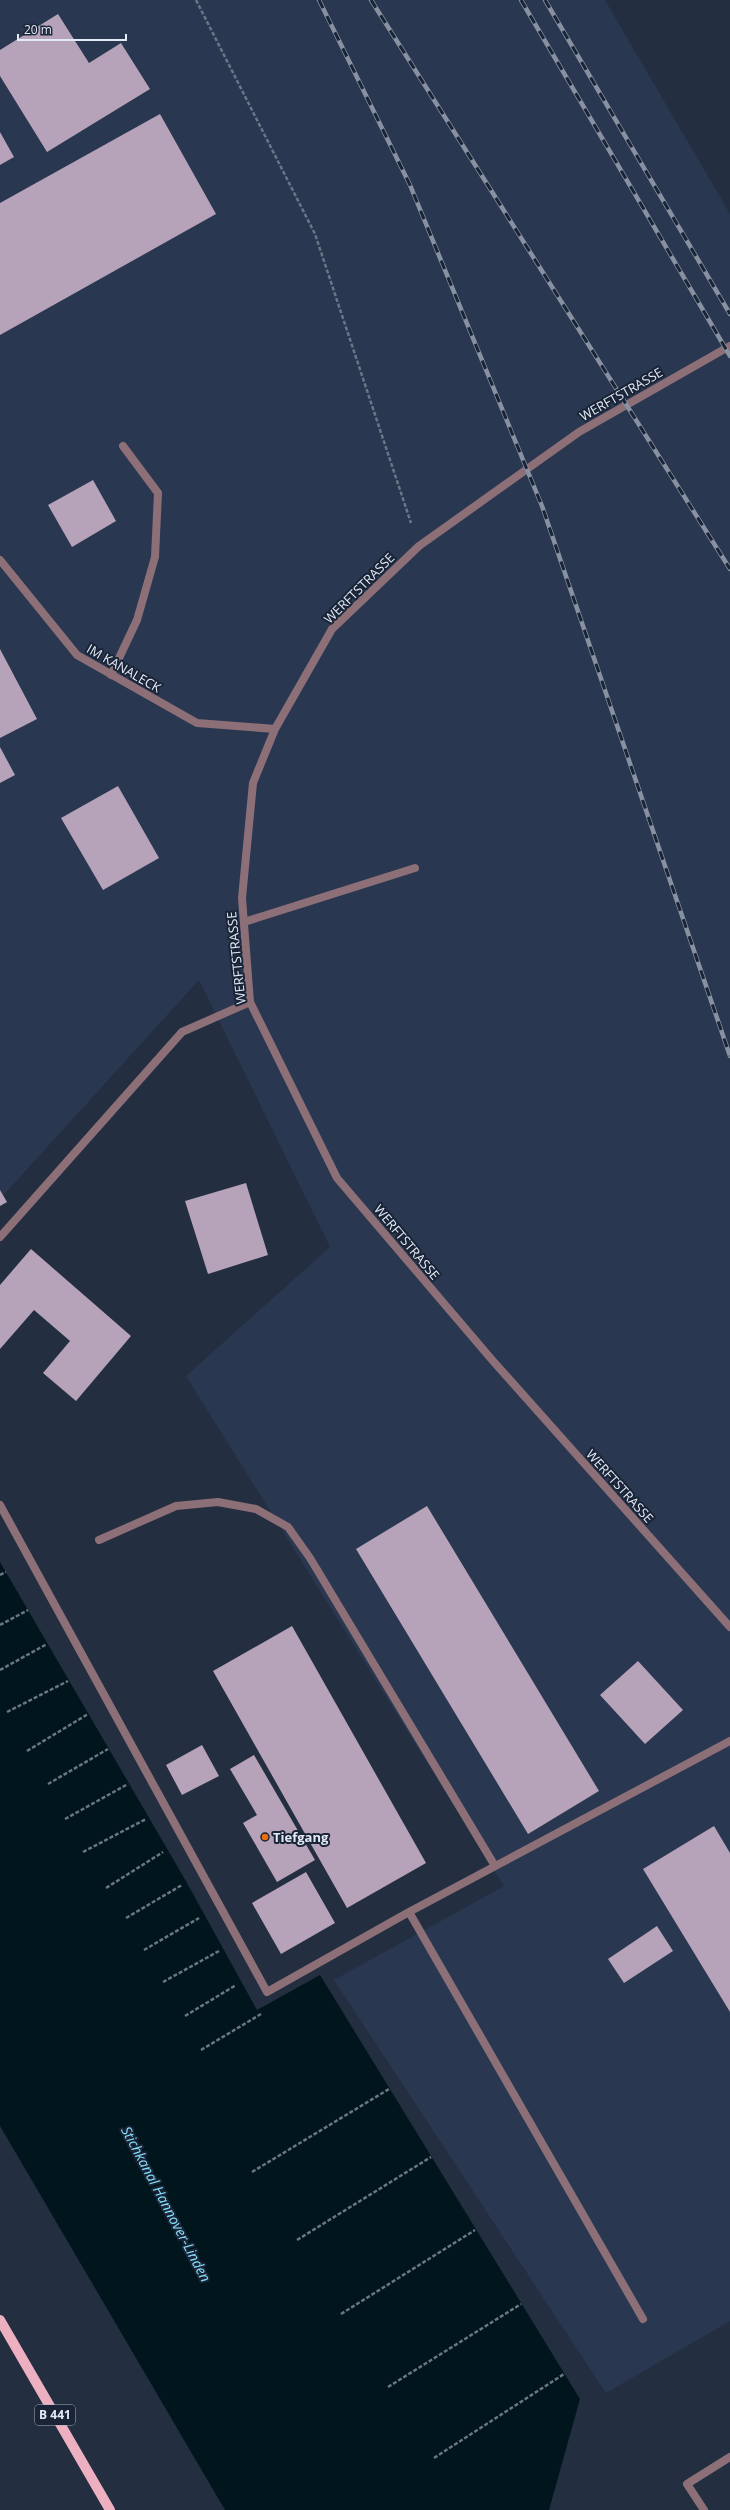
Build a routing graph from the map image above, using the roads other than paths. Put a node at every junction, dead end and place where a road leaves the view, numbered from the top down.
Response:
1 (730, 346) edge
2 (123, 446) dead end
3 (0, 560) edge
4 (111, 675) junction
5 (274, 729) junction
6 (415, 868) dead end
7 (244, 922) junction
8 (250, 1002) junction
9 (0, 1237) edge
10 (0, 1505) edge
11 (99, 1540) dead end
12 (730, 1627) edge
13 (730, 1741) edge
14 (495, 1866) junction
15 (409, 1912) junction
16 (643, 2319) dead end
17 (0, 2320) edge
18 (730, 2456) edge
19 (110, 2510) edge
20 (704, 2510) edge

1 - 5 street, WERFTSTRASSE
2 - 4 street
3 - 4 street, IM KANALECK
4 - 5 street, IM KANALECK
5 - 7 street, WERFTSTRASSE
6 - 7 street
7 - 8 street, WERFTSTRASSE
8 - 9 street
8 - 12 street, WERFTSTRASSE
10 - 15 street
11 - 14 street
13 - 14 street
14 - 15 street
15 - 16 street
17 - 19 main road, B 441
18 - 20 street

